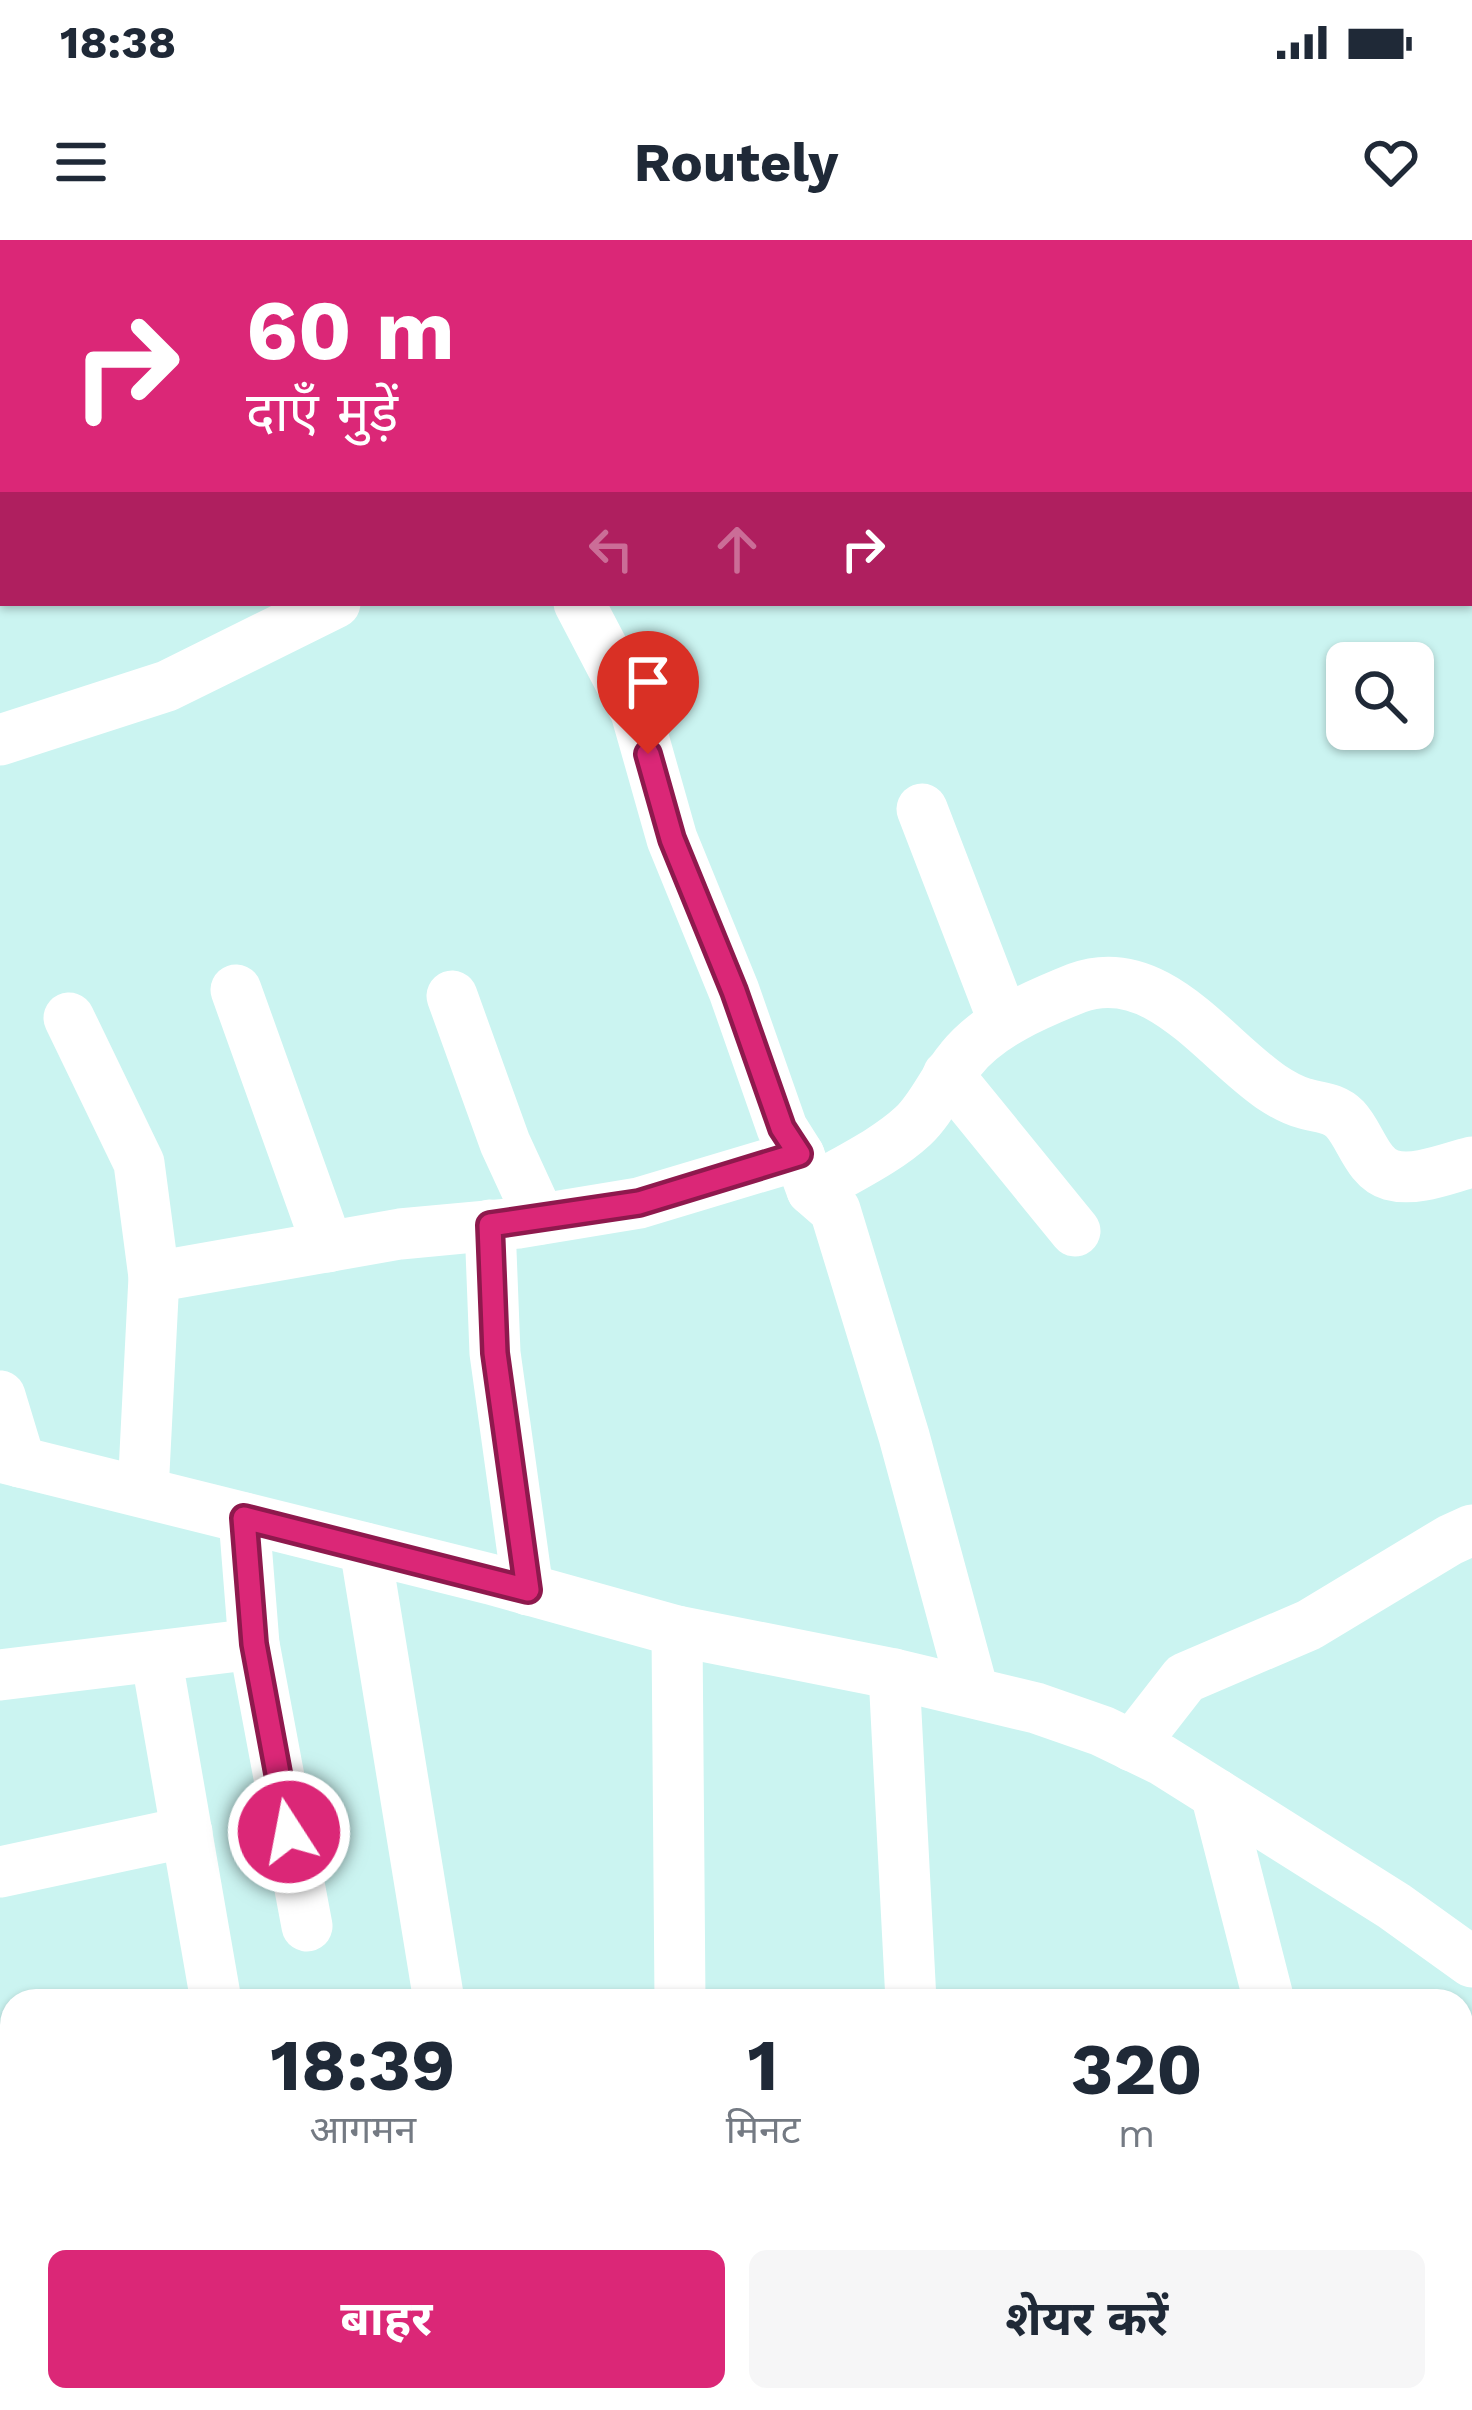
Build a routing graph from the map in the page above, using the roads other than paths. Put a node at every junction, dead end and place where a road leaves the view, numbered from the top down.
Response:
1 (581, 606) edge
2 (315, 608) edge
3 (0, 738) edge
4 (922, 809) dead end
5 (236, 991) dead end
6 (452, 996) dead end
7 (68, 1018) dead end
8 (1004, 1022) junction
9 (948, 1076) junction
10 (1472, 1162) edge
11 (806, 1172) junction
12 (540, 1219) junction
13 (490, 1225) junction
14 (1075, 1231) dead end
15 (328, 1247) junction
16 (154, 1277) junction
17 (0, 1396) edge
18 (10, 1460) edge
19 (142, 1492) junction
20 (244, 1518) junction
21 (1472, 1530) edge
22 (364, 1548) junction
23 (528, 1590) junction
24 (677, 1631) junction
25 (254, 1644) junction
26 (156, 1656) junction
27 (894, 1674) junction
28 (0, 1675) edge
29 (973, 1691) junction
30 (1132, 1746) junction
31 (1216, 1794) junction
32 (187, 1832) junction
33 (0, 1872) edge
34 (307, 1927) dead end
35 (1472, 1962) edge
36 (214, 1989) edge
37 (437, 1989) edge
38 (680, 1989) edge
39 (910, 1989) edge
40 (1266, 1989) edge

1 - 11 street
2 - 3 street
4 - 8 street
5 - 15 street
6 - 12 street
7 - 16 street
8 - 9 street
8 - 10 street
9 - 11 street
9 - 14 street
11 - 12 street
11 - 29 street
12 - 13 street
13 - 15 street
13 - 23 street
15 - 16 street
16 - 19 street
17 - 18 street
18 - 19 street
19 - 20 street
20 - 22 street
20 - 25 street
21 - 30 street
22 - 23 street
22 - 37 street
23 - 24 street
24 - 27 street
24 - 38 street
25 - 26 street
25 - 34 street
26 - 28 street
26 - 32 street
27 - 29 street
27 - 39 street
29 - 30 street
30 - 31 street
31 - 35 street
31 - 40 street
32 - 33 street
32 - 36 street

